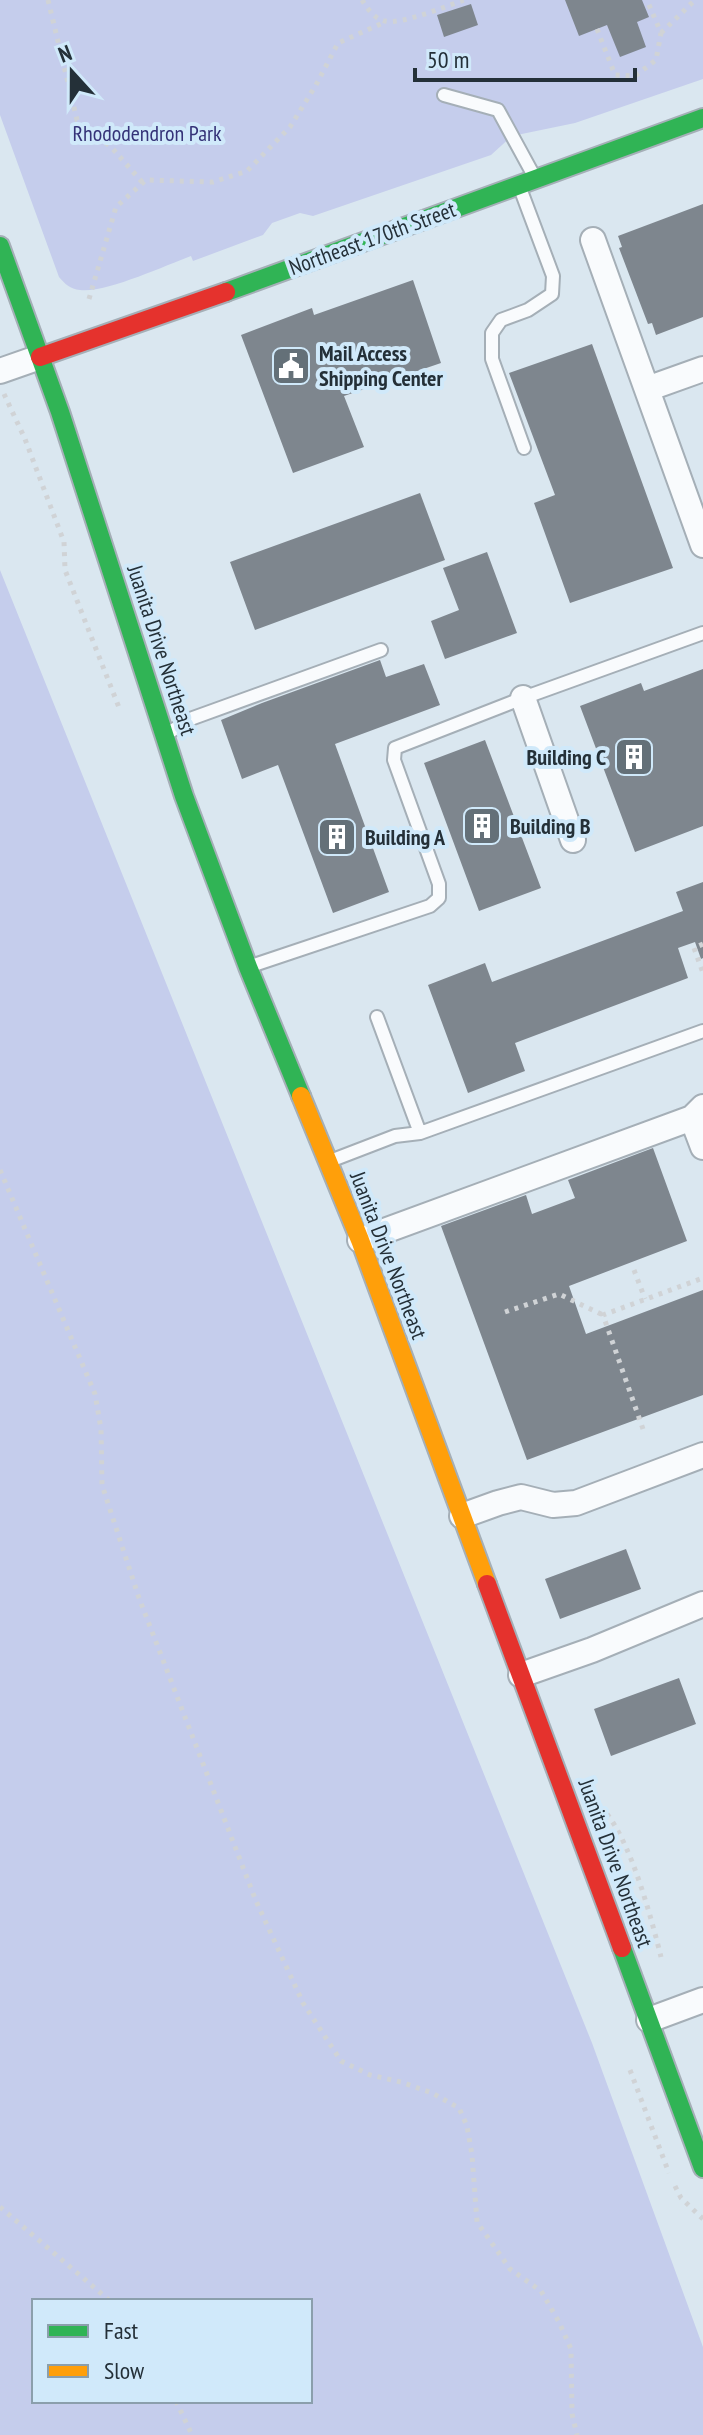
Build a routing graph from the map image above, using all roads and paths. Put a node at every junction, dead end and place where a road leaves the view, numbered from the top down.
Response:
1 (48, 0) edge
2 (362, 0) edge
3 (464, 0) edge
4 (647, 0) edge
5 (695, 0) edge
6 (385, 22) junction
7 (597, 29) dead end
8 (661, 33) junction
9 (444, 95) dead end
10 (703, 118) edge
11 (527, 182) junction
12 (143, 183) junction
13 (593, 240) dead end
14 (0, 246) edge
15 (89, 299) dead end
16 (40, 357) junction
17 (703, 369) edge
18 (0, 371) edge
19 (0, 382) edge
20 (647, 389) junction
21 (524, 448) dead end
22 (703, 545) edge
23 (703, 633) edge
24 (381, 650) dead end
25 (110, 683) dead end
26 (523, 698) junction
27 (165, 734) junction
28 (573, 840) dead end
29 (703, 944) edge
30 (248, 967) junction
31 (703, 973) edge
32 (377, 1017) dead end
33 (703, 1031) edge
34 (698, 1113) edge
35 (420, 1133) junction
36 (703, 1147) edge
37 (327, 1162) junction
38 (0, 1170) edge
39 (360, 1240) junction
40 (634, 1270) dead end
41 (703, 1278) edge
42 (645, 1299) junction
43 (505, 1312) dead end
44 (603, 1315) junction
45 (643, 1429) dead end
46 (703, 1455) edge
47 (462, 1516) junction
48 (703, 1604) edge
49 (521, 1675) junction
50 (703, 2000) edge
51 (649, 2020) junction
52 (703, 2168) edge
53 (0, 2207) edge
54 (108, 2299) edge
55 (177, 2403) edge
56 (192, 2435) edge
57 (577, 2435) edge

1 - 12 path
2 - 6 path
3 - 6 path
4 - 8 path
5 - 8 path
6 - 12 path
7 - 8 path
9 - 11 lane
10 - 11 main road, Northeast 170th Street
11 - 16 main road, Northeast 170th Street
11 - 21 lane
12 - 15 path
13 - 20 street
14 - 16 main road, Juanita Drive Northeast
16 - 18 street
16 - 27 main road, Juanita Drive Northeast
17 - 20 street
19 - 25 path
20 - 22 street
23 - 26 lane
24 - 27 lane
26 - 28 street
26 - 30 lane
27 - 30 main road, Juanita Drive Northeast
29 - 31 path
30 - 37 main road, Juanita Drive Northeast
32 - 35 lane
33 - 35 lane
34 - 36 street
34 - 39 street
35 - 37 lane
37 - 39 main road, Juanita Drive Northeast
38 - 57 path
39 - 47 main road, Juanita Drive Northeast
40 - 42 path
41 - 42 path
42 - 44 path
43 - 44 path
44 - 45 path
46 - 47 street
47 - 49 main road, Juanita Drive Northeast
48 - 49 street
49 - 51 main road, Juanita Drive Northeast
50 - 51 street
51 - 52 main road, Juanita Drive Northeast
53 - 54 path
55 - 56 path

